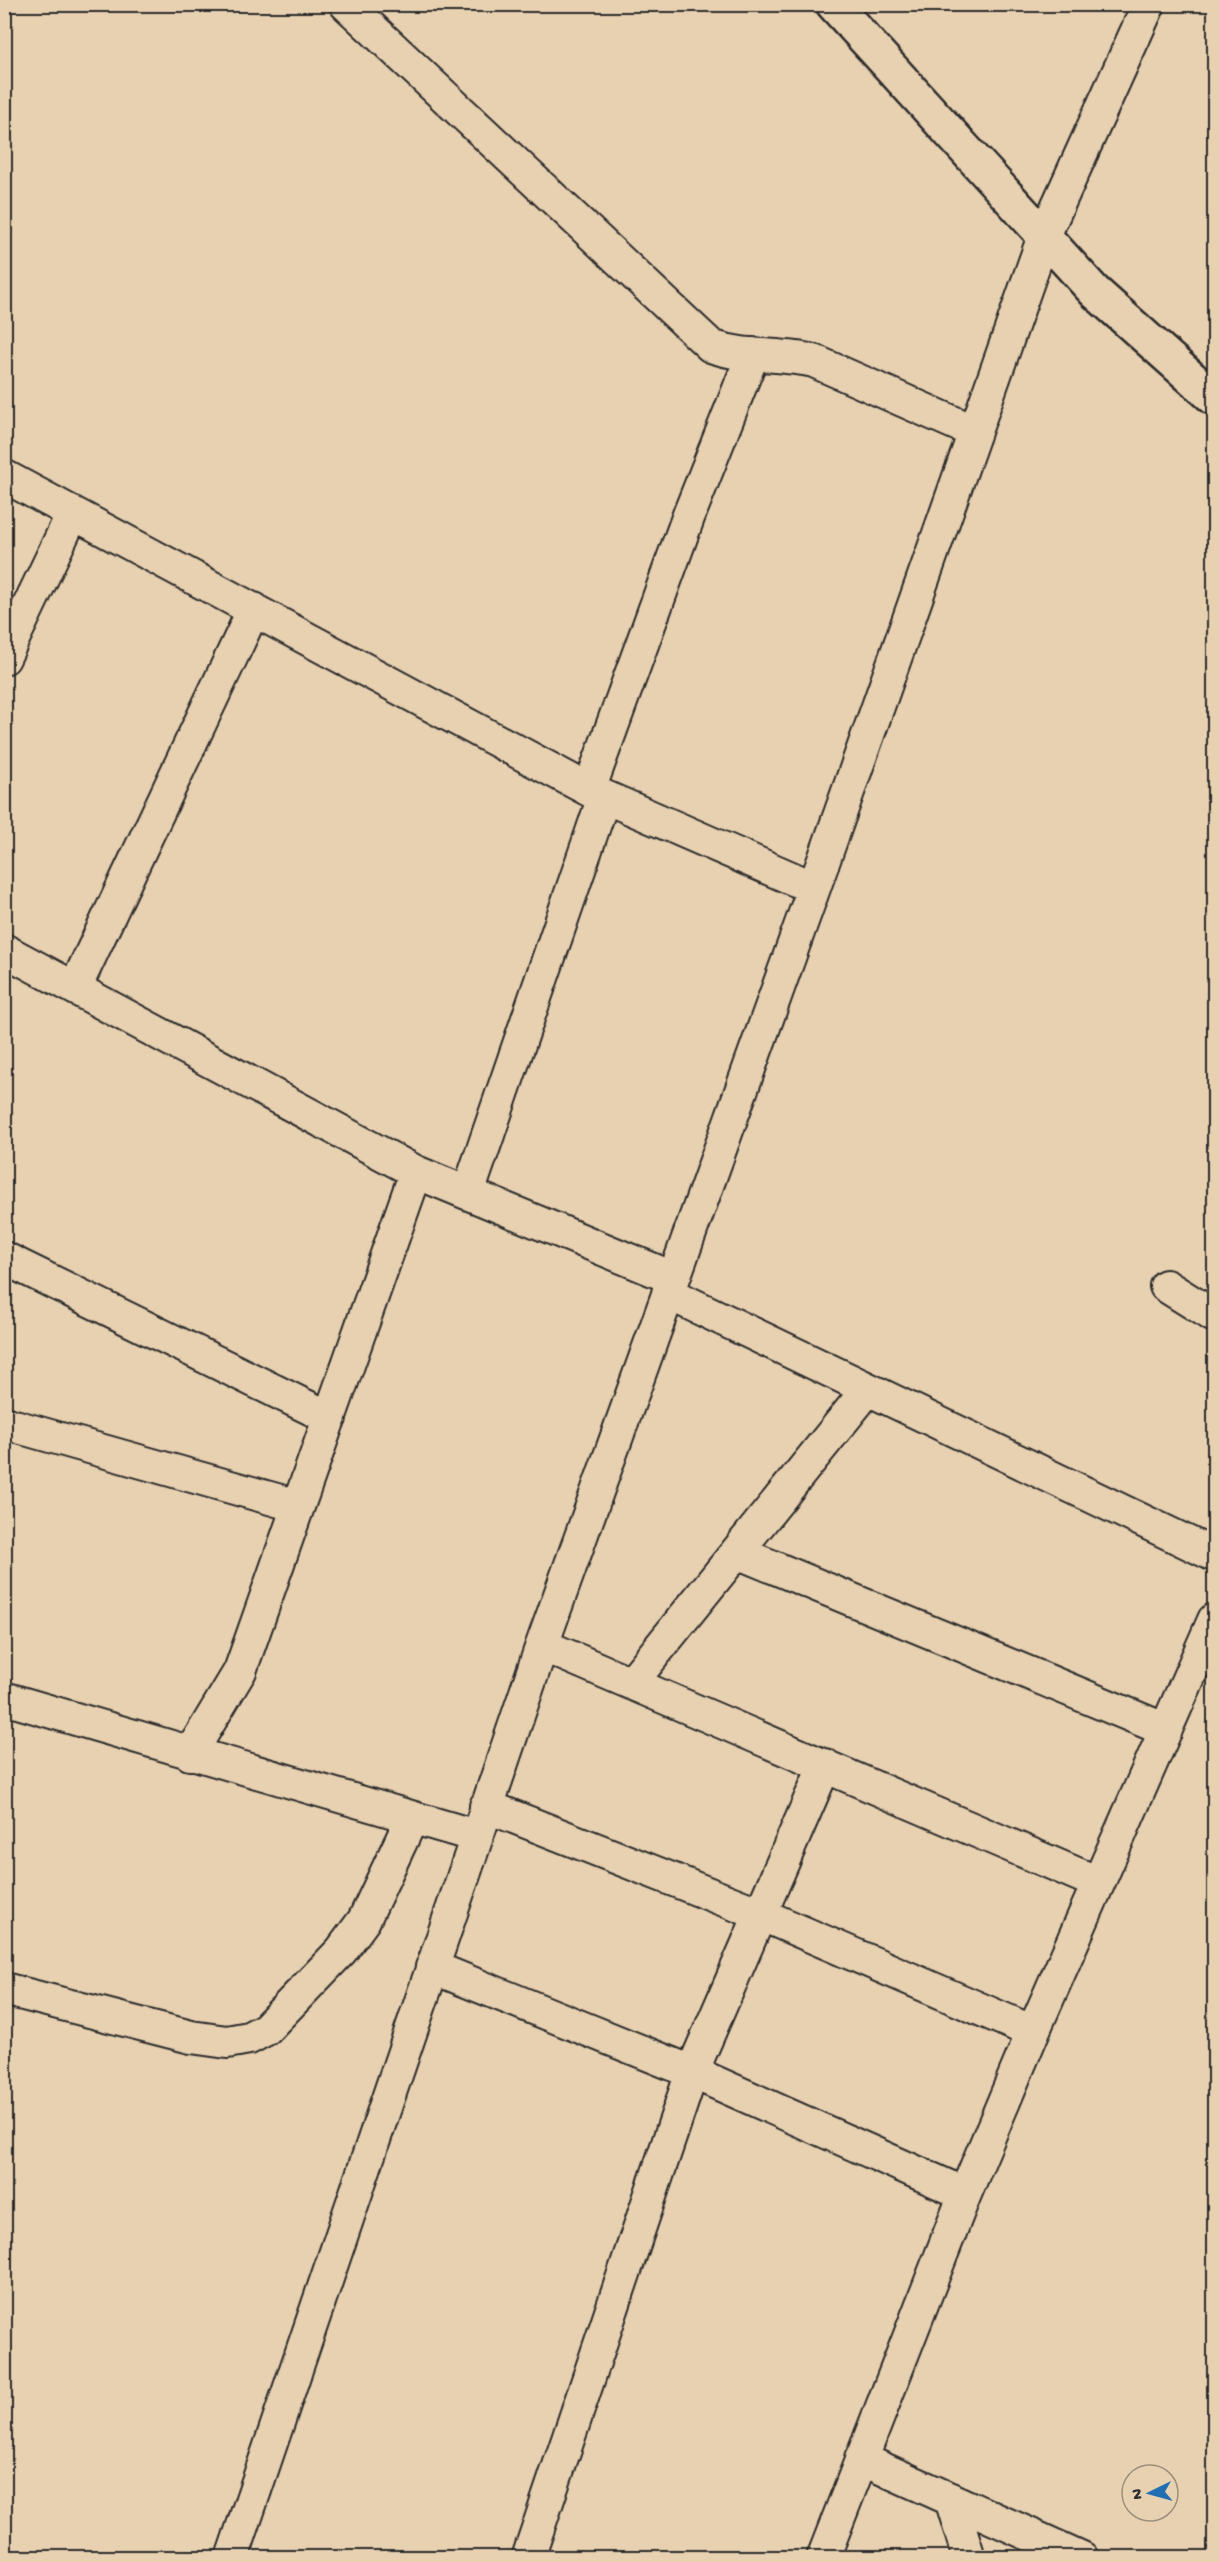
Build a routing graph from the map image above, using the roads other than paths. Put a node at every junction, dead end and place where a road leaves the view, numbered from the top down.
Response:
1 (346, 4) edge
2 (833, 4) edge
3 (1149, 4) edge
4 (1044, 236) junction
5 (753, 354) junction
6 (1215, 398) edge
7 (975, 432) junction
8 (4, 476) edge
9 (73, 513) junction
10 (254, 609) junction
11 (4, 658) edge
12 (597, 793) junction
13 (814, 888) junction
14 (4, 950) edge
15 (75, 988) junction
16 (416, 1172) junction
17 (468, 1193) junction
18 (4, 1258) edge
19 (671, 1285) junction
20 (1166, 1286) dead end
21 (1215, 1316) edge
22 (868, 1389) junction
23 (330, 1418) junction
24 (4, 1423) edge
25 (298, 1506) junction
26 (737, 1552) junction
27 (1215, 1555) edge
28 (1215, 1620) edge
29 (542, 1645) junction
30 (631, 1683) junction
31 (4, 1698) edge
32 (1166, 1730) junction
33 (190, 1754) junction
34 (825, 1765) junction
35 (486, 1806) junction
36 (412, 1818) junction
37 (476, 1836) junction
38 (1098, 1883) junction
39 (760, 1914) junction
40 (432, 1967) junction
41 (4, 1989) edge
42 (1033, 2032) junction
43 (692, 2072) junction
44 (965, 2194) junction
45 (861, 2459) junction
46 (951, 2499) junction
47 (232, 2558) edge
48 (528, 2558) edge
49 (823, 2558) edge
50 (969, 2558) edge
51 (1082, 2558) edge

1 - 5 street
2 - 4 street
3 - 4 street
4 - 6 street
4 - 7 street
5 - 7 street
5 - 12 street
7 - 13 street
8 - 9 street
9 - 10 street
9 - 11 street
10 - 12 street
10 - 15 street
12 - 13 street
12 - 17 street
13 - 19 street
14 - 15 street
15 - 16 street
16 - 17 street
16 - 23 street
17 - 19 street
18 - 23 street
19 - 22 street
19 - 29 street
20 - 21 street
22 - 26 street
22 - 27 street
23 - 25 street
24 - 25 street
25 - 33 street
26 - 30 street
26 - 32 street
28 - 32 street
29 - 30 street
29 - 35 street
30 - 34 street
31 - 33 street
32 - 38 street
33 - 36 street
34 - 38 street
34 - 39 street
35 - 37 street
35 - 39 street
36 - 37 street
36 - 41 street
37 - 40 street
38 - 42 street
39 - 42 street
39 - 43 street
40 - 43 street
40 - 47 street
42 - 44 street
43 - 44 street
43 - 48 street
44 - 45 street
45 - 46 street
45 - 49 street
46 - 50 street
46 - 51 street

